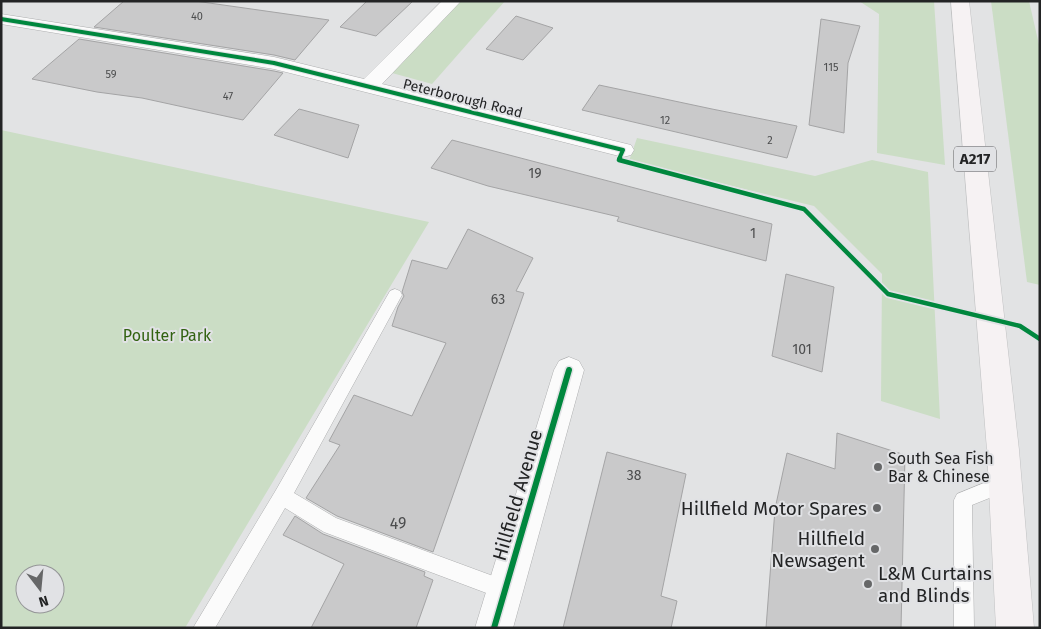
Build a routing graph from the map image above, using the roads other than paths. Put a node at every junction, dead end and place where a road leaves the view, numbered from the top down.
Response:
1 (452, 1) edge
2 (960, 1) edge
3 (1, 19) edge
4 (369, 86) junction
5 (623, 150) dead end
6 (396, 295) dead end
7 (569, 370) dead end
8 (1006, 483) junction
9 (282, 496) junction
10 (505, 590) junction
11 (203, 628) edge
12 (494, 628) edge
13 (964, 628) edge
14 (1015, 628) edge

1 - 4 street
2 - 8 main road, A217
3 - 4 street, Peterborough Road
4 - 5 street, Peterborough Road
6 - 9 lane
7 - 10 street, Hillfield Avenue
8 - 13 lane
8 - 14 main road, A217
9 - 10 lane
9 - 11 lane
10 - 12 street, Hillfield Avenue

